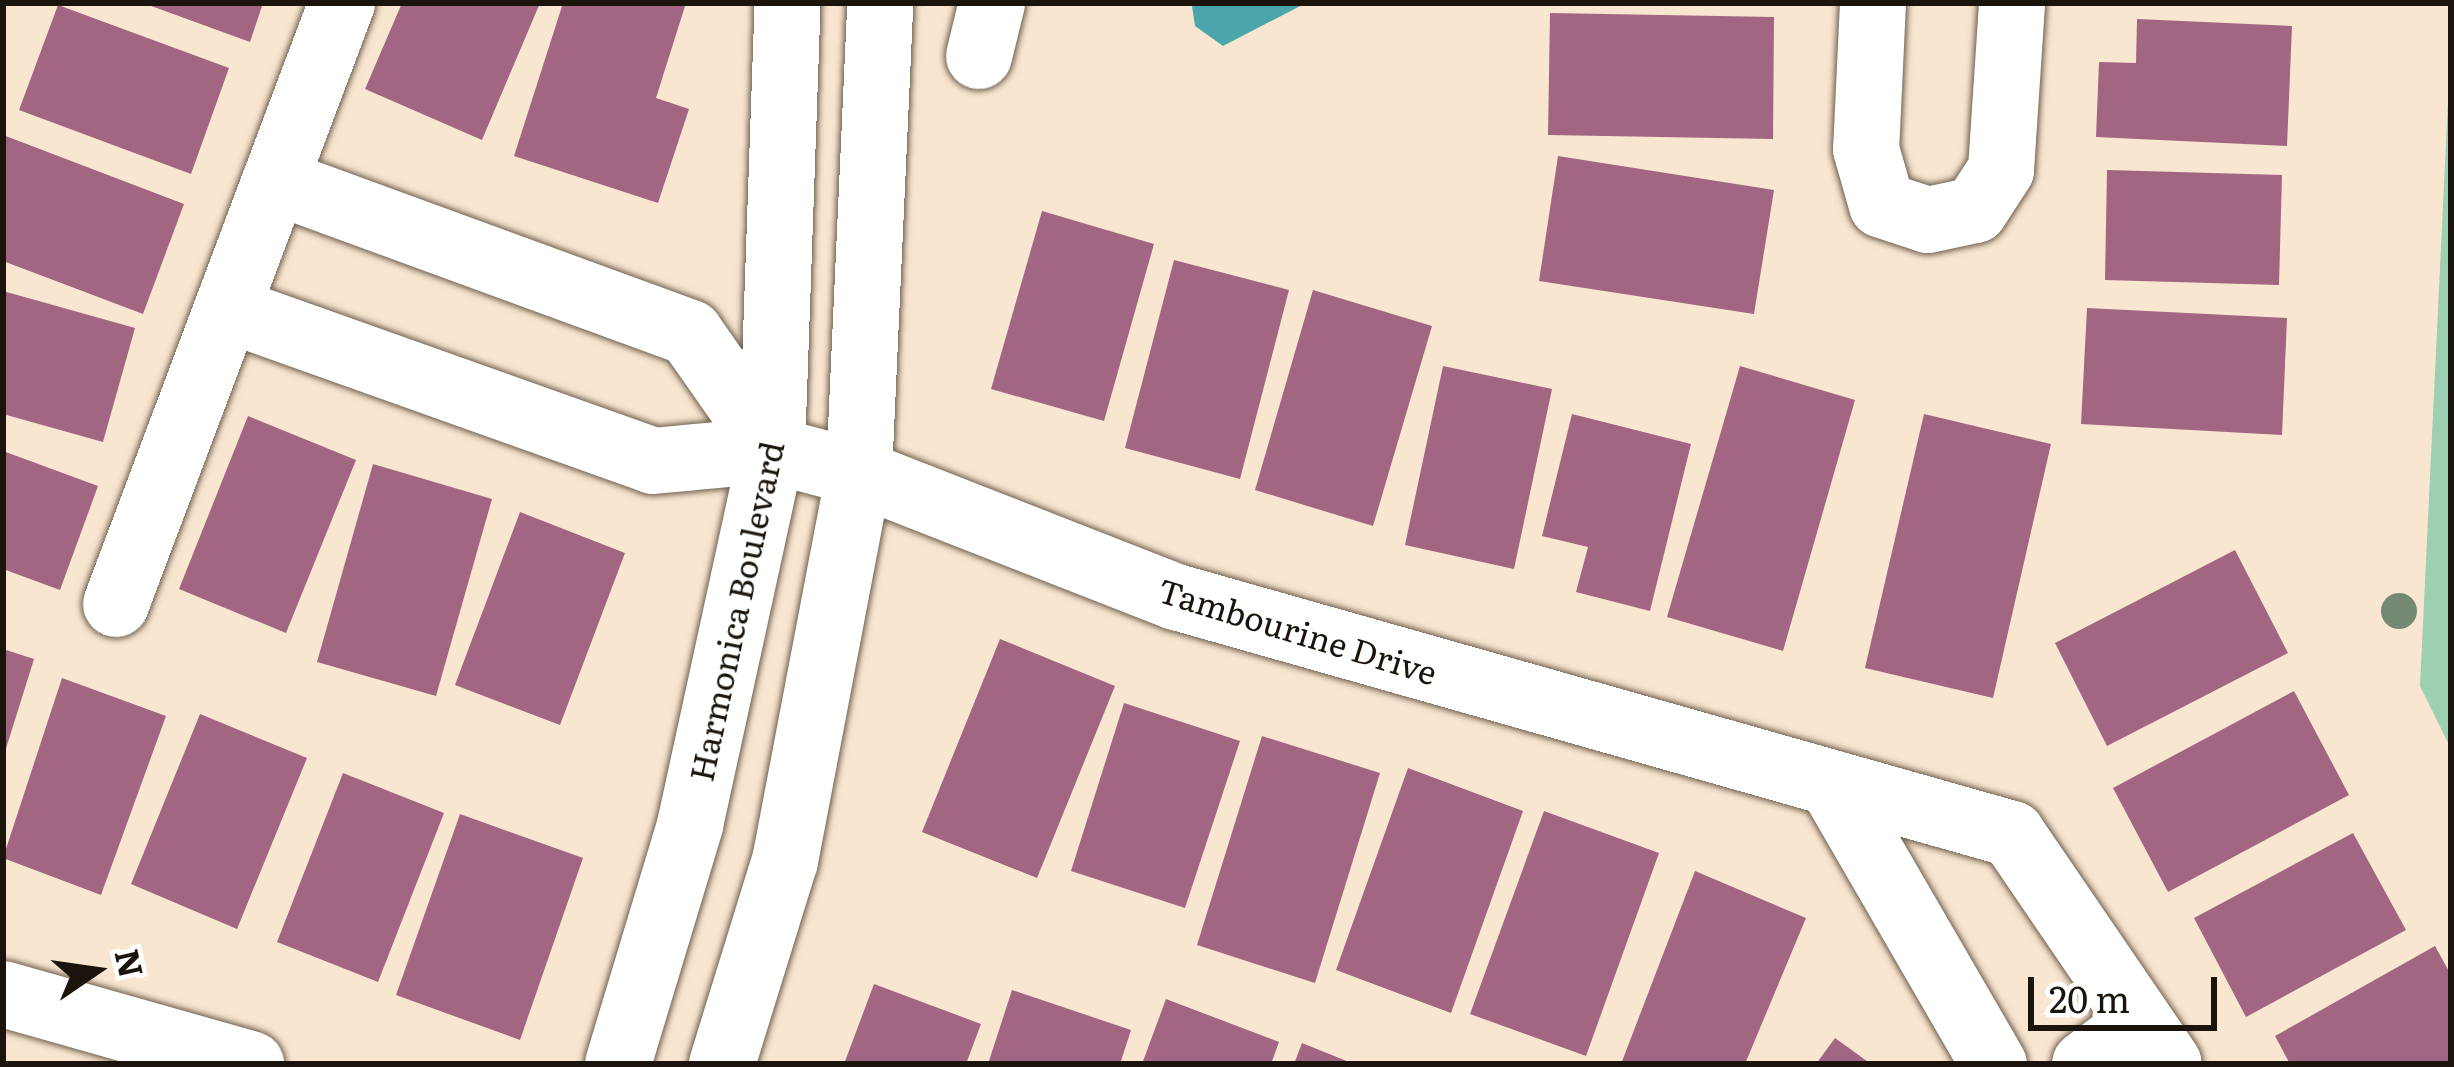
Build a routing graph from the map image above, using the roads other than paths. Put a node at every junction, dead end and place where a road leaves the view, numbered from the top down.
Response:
1 (342, 3) edge
2 (788, 3) edge
3 (880, 3) edge
4 (1874, 3) edge
5 (2012, 3) edge
6 (275, 181) junction
7 (227, 310) junction
8 (772, 451) junction
9 (859, 473) junction
10 (116, 604) dead end
11 (1832, 785) junction
12 (3, 994) edge
13 (2129, 1052) edge
14 (250, 1064) edge
15 (618, 1064) edge
16 (722, 1064) edge
17 (1994, 1064) edge

1 - 6 street
2 - 8 street, Harmonica Boulevard
3 - 9 street
4 - 5 street
6 - 7 street
6 - 8 street
7 - 8 street, Tambourine Drive
7 - 10 street
8 - 9 street, Tambourine Drive
8 - 15 street, Harmonica Boulevard
9 - 11 street, Tambourine Drive
9 - 16 street
11 - 13 street, Tambourine Drive
11 - 17 street
12 - 14 street

